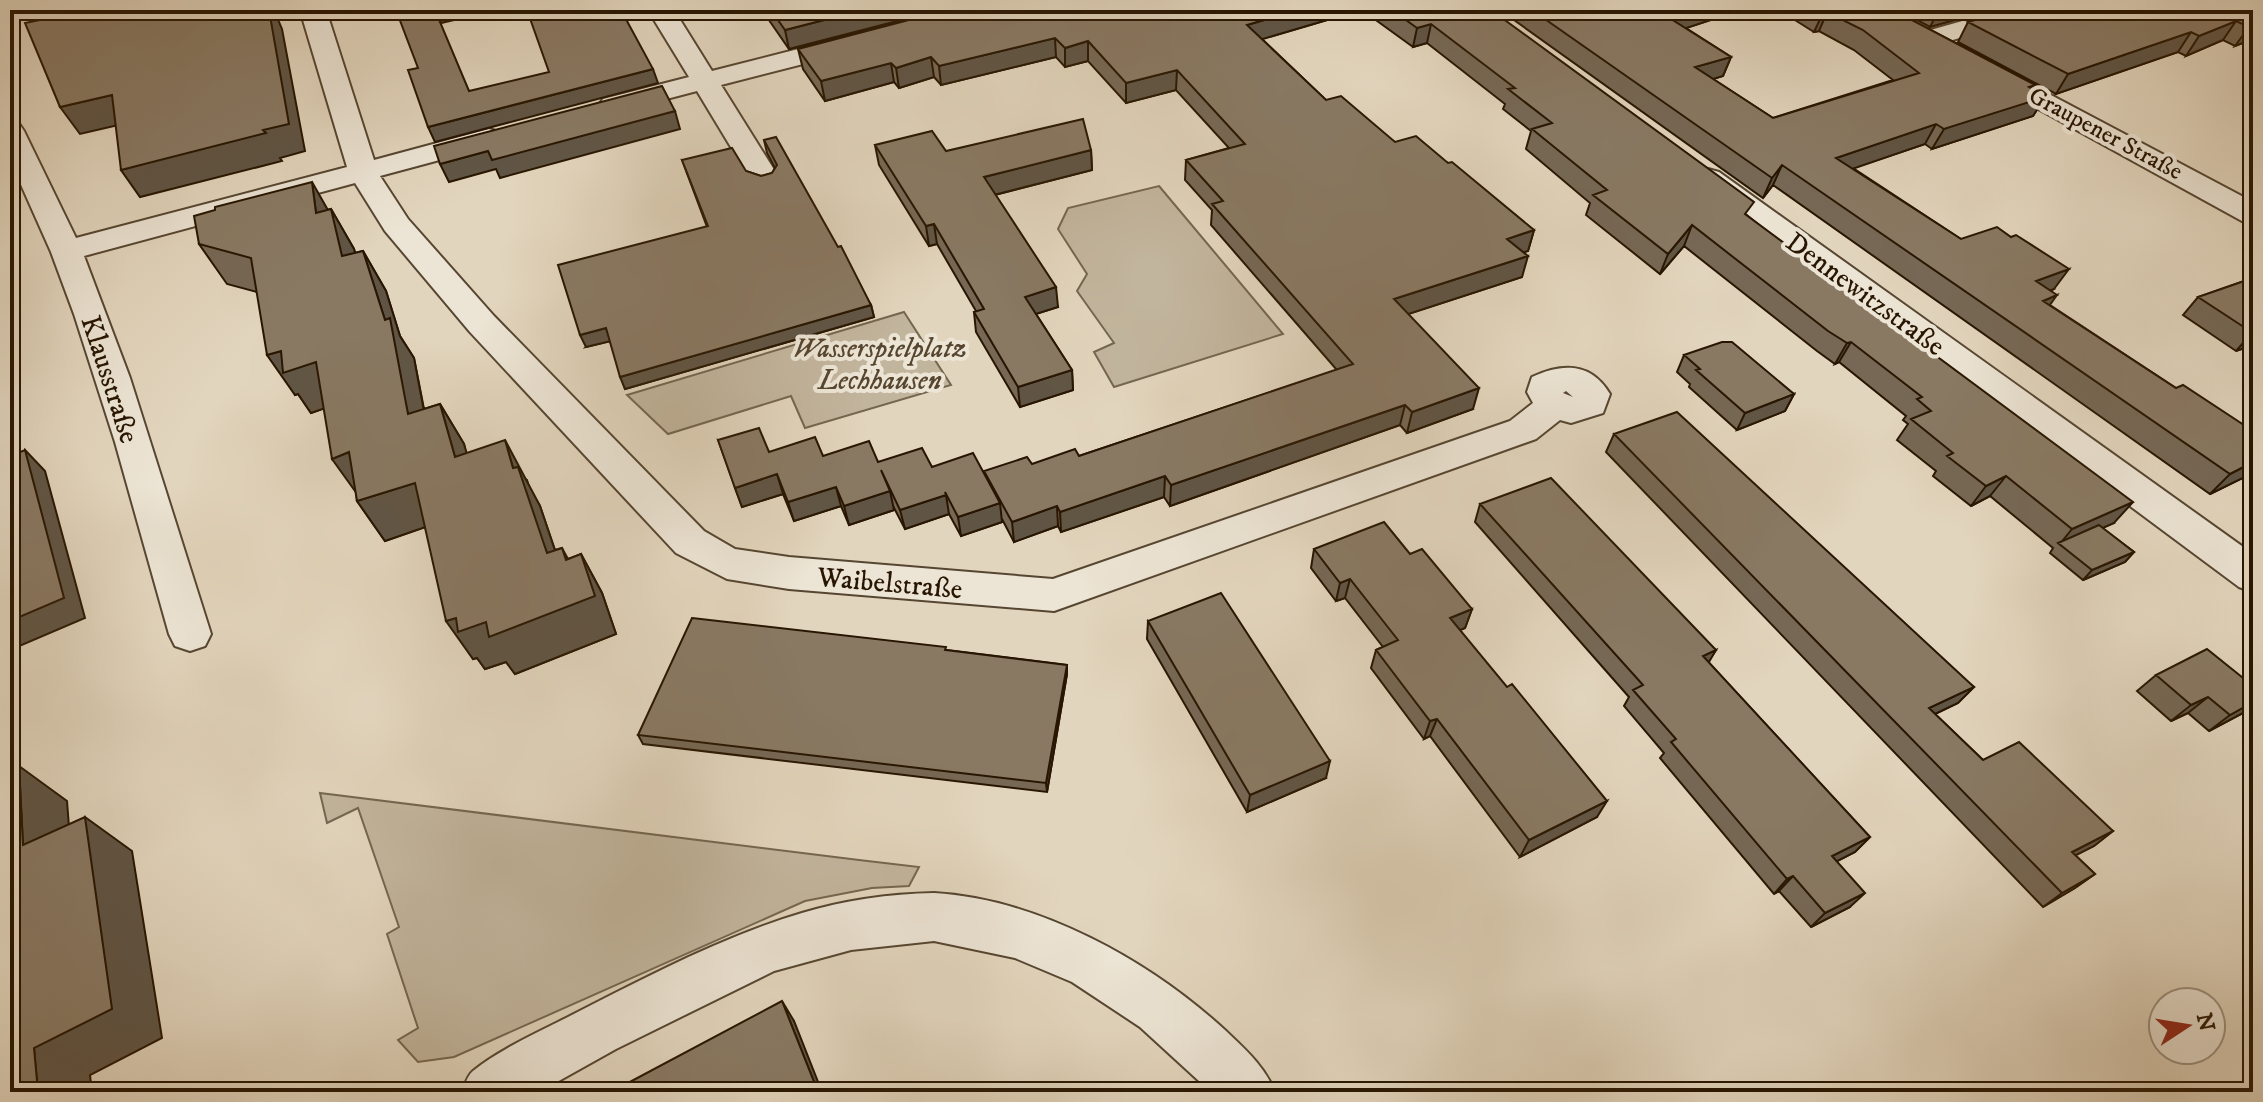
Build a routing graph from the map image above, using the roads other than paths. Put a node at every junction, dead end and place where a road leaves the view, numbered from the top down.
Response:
1 (313, 10) edge
2 (661, 10) edge
3 (2028, 10) edge
4 (1901, 24) edge
5 (883, 35) edge
6 (1929, 39) junction
7 (702, 82) junction
8 (581, 114) edge
9 (520, 130) edge
10 (10, 131) edge
11 (1685, 161) edge
12 (363, 172) junction
13 (763, 176) edge
14 (2253, 214) edge
15 (68, 250) junction
16 (1555, 405) dead end
17 (2253, 576) edge
18 (190, 634) dead end
19 (489, 1092) edge
20 (1248, 1092) edge

1 - 12 street, Waibelstraße
2 - 7 street
3 - 6 street
4 - 6 street, Graupener Straße
5 - 7 street
6 - 14 street, Graupener Straße
7 - 8 street
7 - 13 street
9 - 12 street
10 - 15 street, Klausstraße
11 - 17 street, Dennewitzstraße
12 - 15 street
12 - 16 street, Waibelstraße
15 - 18 street, Klausstraße
19 - 20 street

